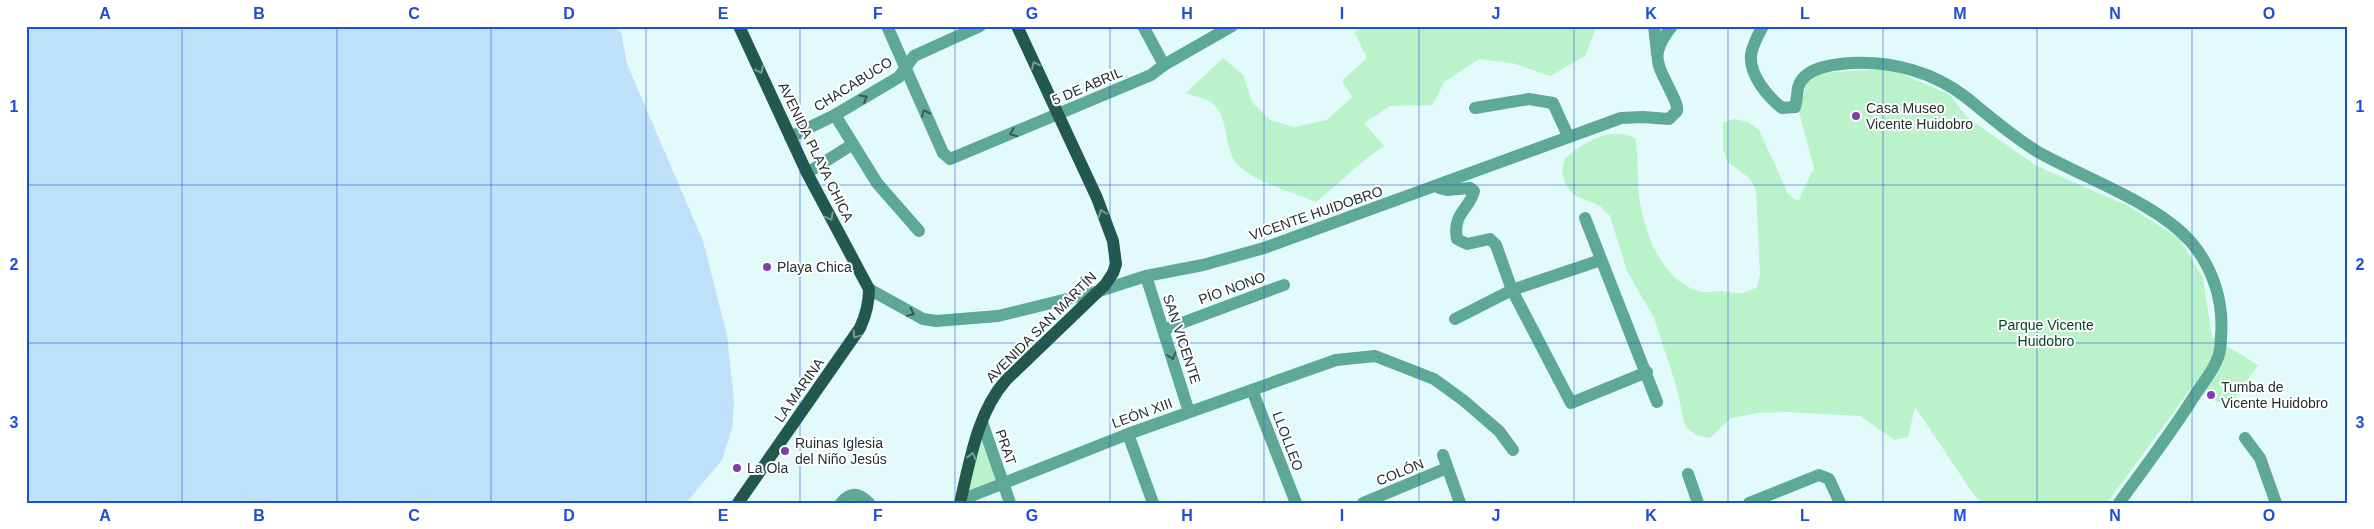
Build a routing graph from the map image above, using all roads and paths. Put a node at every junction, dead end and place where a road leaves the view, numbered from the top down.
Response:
1 (739, 26) edge
2 (887, 26) edge
3 (980, 26) edge
4 (1017, 26) edge
5 (1143, 26) edge
6 (1232, 26) edge
7 (1654, 26) edge
8 (1672, 26) edge
9 (1762, 26) edge
10 (1658, 54) junction
11 (1164, 65) junction
12 (906, 68) junction
13 (1474, 108) dead end
14 (835, 115) junction
15 (1058, 115) junction
16 (1568, 136) junction
17 (790, 137) junction
18 (853, 144) junction
19 (808, 173) junction
20 (1437, 186) junction
21 (1585, 218) dead end
22 (919, 231) dead end
23 (1601, 260) junction
24 (1146, 276) junction
25 (1284, 285) dead end
26 (869, 289) junction
27 (1512, 290) junction
28 (1096, 292) junction
29 (1454, 319) dead end
30 (1163, 330) junction
31 (1647, 372) junction
32 (1252, 390) junction
33 (1657, 402) dead end
34 (1189, 412) junction
35 (982, 422) junction
36 (1128, 434) junction
37 (2245, 438) dead end
38 (1513, 450) dead end
39 (1443, 456) dead end
40 (1447, 468) junction
41 (1688, 474) dead end
42 (1002, 482) junction
43 (961, 501) edge
44 (738, 503) edge
45 (841, 503) edge
46 (868, 503) edge
47 (1010, 503) edge
48 (1153, 503) edge
49 (1296, 503) edge
50 (1363, 503) edge
51 (1460, 503) edge
52 (1698, 503) edge
53 (1749, 503) edge
54 (1840, 503) edge
55 (2119, 503) edge
56 (2276, 503) edge

1 -> 17 main road, AVENIDA PLAYA CHICA
2 - 12 street
3 - 12 street, CHACABUCO
15 -> 4 main road
5 - 11 street
6 - 11 street, 5 DE ABRIL
7 - 10 street
8 - 10 street
9 - 55 street
10 - 16 street, VICENTE HUIDOBRO
11 - 15 street, 5 DE ABRIL
14 -> 12 street, CHACABUCO
15 -> 12 street, 5 DE ABRIL
13 - 16 street
14 - 17 street, CHACABUCO
14 - 18 street
28 -> 15 main road, AVENIDA SAN MARTÍN
16 - 20 street, VICENTE HUIDOBRO
17 - 19 main road, AVENIDA PLAYA CHICA
18 - 19 street
18 - 22 street
19 -> 26 main road, AVENIDA PLAYA CHICA
20 - 24 street, VICENTE HUIDOBRO
20 - 27 street
21 - 23 street
23 - 27 street
23 - 31 street
24 - 28 street, VICENTE HUIDOBRO
24 - 30 street, SAN VICENTE
25 - 30 street, PÍO NONO
26 -> 28 street, VICENTE HUIDOBRO
26 -> 44 main road, LA MARINA
27 - 29 street
27 - 31 street
28 - 35 main road, AVENIDA SAN MARTÍN
30 -> 34 street, SAN VICENTE
31 - 33 street
32 - 34 street, LEÓN XIII
32 - 38 street, LEÓN XIII
32 - 49 street, LLOLLEO
34 - 36 street, LEÓN XIII
35 - 42 street, PRAT
43 -> 35 main road, AVENIDA SAN MARTÍN
36 - 42 street, LEÓN XIII
36 - 48 street
37 - 56 street
39 - 40 street
40 - 50 street, COLÓN
40 - 51 street
41 - 52 street
42 - 43 street, LEÓN XIII
42 - 47 street, PRAT
45 - 46 street
53 - 54 street

